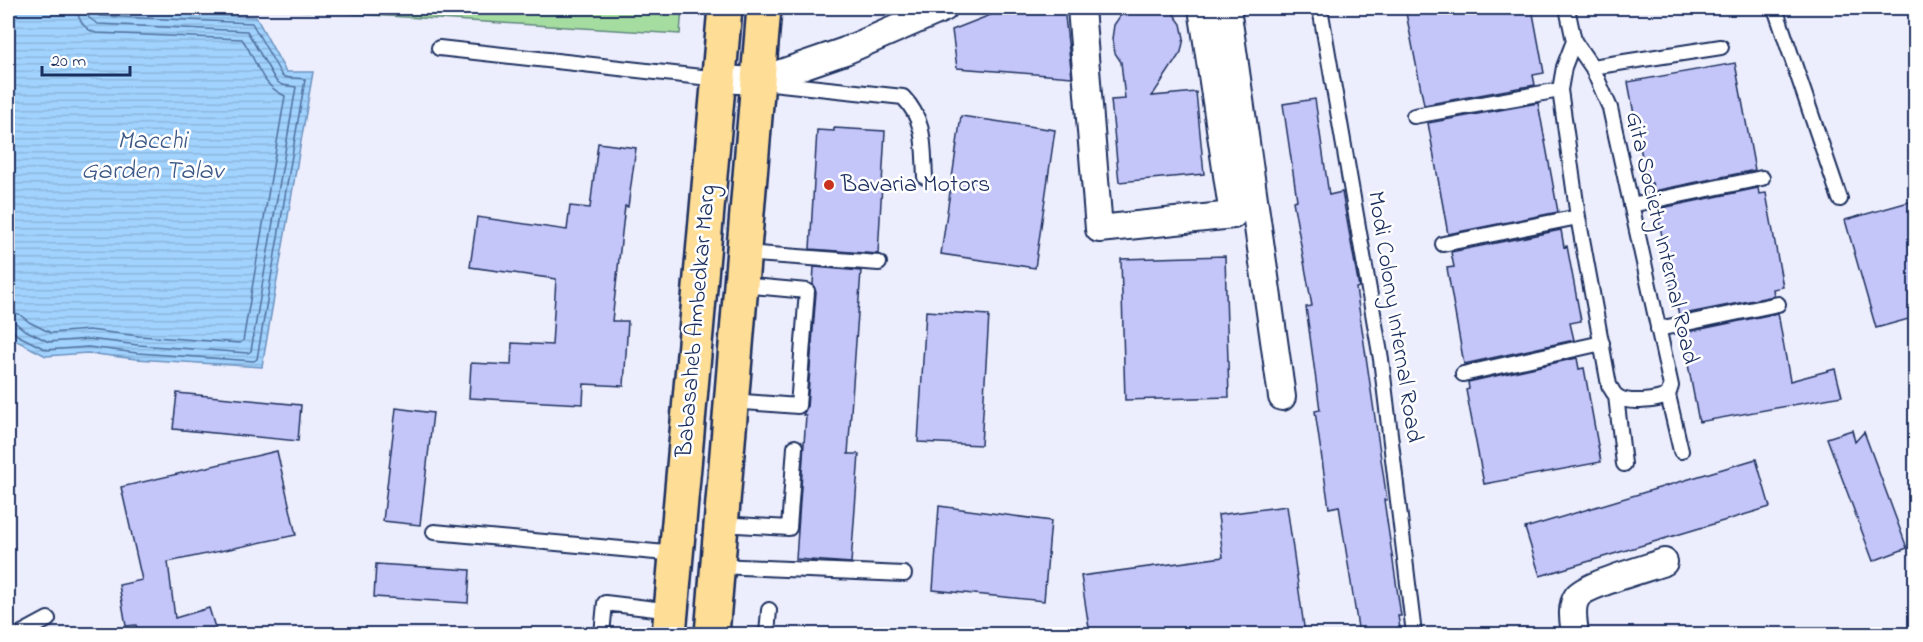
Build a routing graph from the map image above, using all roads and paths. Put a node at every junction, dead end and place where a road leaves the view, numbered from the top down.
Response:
1 (725, 8) edge
2 (764, 8) edge
3 (944, 8) edge
4 (1081, 8) edge
5 (1202, 8) edge
6 (1227, 8) edge
7 (1320, 8) edge
8 (1567, 8) edge
9 (1775, 8) edge
10 (1574, 41) junction
11 (1721, 47) dead end
12 (439, 48) dead end
13 (1592, 67) junction
14 (719, 80) junction
15 (758, 81) junction
16 (1560, 90) junction
17 (1414, 116) dead end
18 (925, 177) dead end
19 (1762, 178) dead end
20 (1840, 199) dead end
21 (1631, 205) junction
22 (1578, 217) junction
23 (1443, 244) dead end
24 (743, 253) junction
25 (879, 263) dead end
26 (741, 285) junction
27 (1778, 304) dead end
28 (1658, 329) junction
29 (1602, 343) junction
30 (1463, 374) dead end
31 (1668, 395) junction
32 (1616, 396) junction
33 (1282, 397) dead end
34 (731, 401) junction
35 (795, 447) dead end
36 (1681, 451) dead end
37 (1624, 464) dead end
38 (720, 524) junction
39 (434, 532) dead end
40 (677, 554) junction
41 (1664, 562) dead end
42 (717, 566) junction
43 (904, 574) dead end
44 (769, 610) dead end
45 (48, 619) dead end
46 (670, 622) edge
47 (20, 634) edge
48 (602, 634) edge
49 (712, 634) edge
50 (767, 634) edge
51 (1414, 634) edge
52 (1575, 634) edge

1 - 14 main road, Babasaheb Ambedkar Marg
2 - 15 main road, Babasaheb Ambedkar Marg
3 - 15 street
4 - 5 street
6 - 33 street
7 - 51 lane, Modi Colony Internal Road
8 - 10 lane, Gita Society Internal Road
9 - 20 lane
10 - 13 lane, Gita Society Internal Road
10 - 16 lane
11 - 13 lane
12 - 14 lane
13 - 21 lane, Gita Society Internal Road
14 - 15 street
14 - 40 main road, Babasaheb Ambedkar Marg
15 - 18 lane
15 - 24 main road, Babasaheb Ambedkar Marg
16 - 17 lane
16 - 22 lane
19 - 21 lane
21 - 28 lane, Gita Society Internal Road
22 - 23 lane
22 - 29 lane
24 - 25 lane
24 - 26 main road, Babasaheb Ambedkar Marg
26 - 34 main road, Babasaheb Ambedkar Marg
26 - 34 lane
27 - 28 lane
28 - 31 lane, Gita Society Internal Road
29 - 30 lane
29 - 32 lane
31 - 32 lane, Gita Society Internal Road
31 - 36 lane
32 - 37 lane
34 - 38 main road, Babasaheb Ambedkar Marg
35 - 38 lane
38 - 42 main road, Babasaheb Ambedkar Marg
39 - 40 lane
40 - 46 main road, Babasaheb Ambedkar Marg
41 - 52 street
42 - 43 lane
42 - 49 main road, Babasaheb Ambedkar Marg
44 - 50 lane
45 - 47 lane
46 - 48 lane

